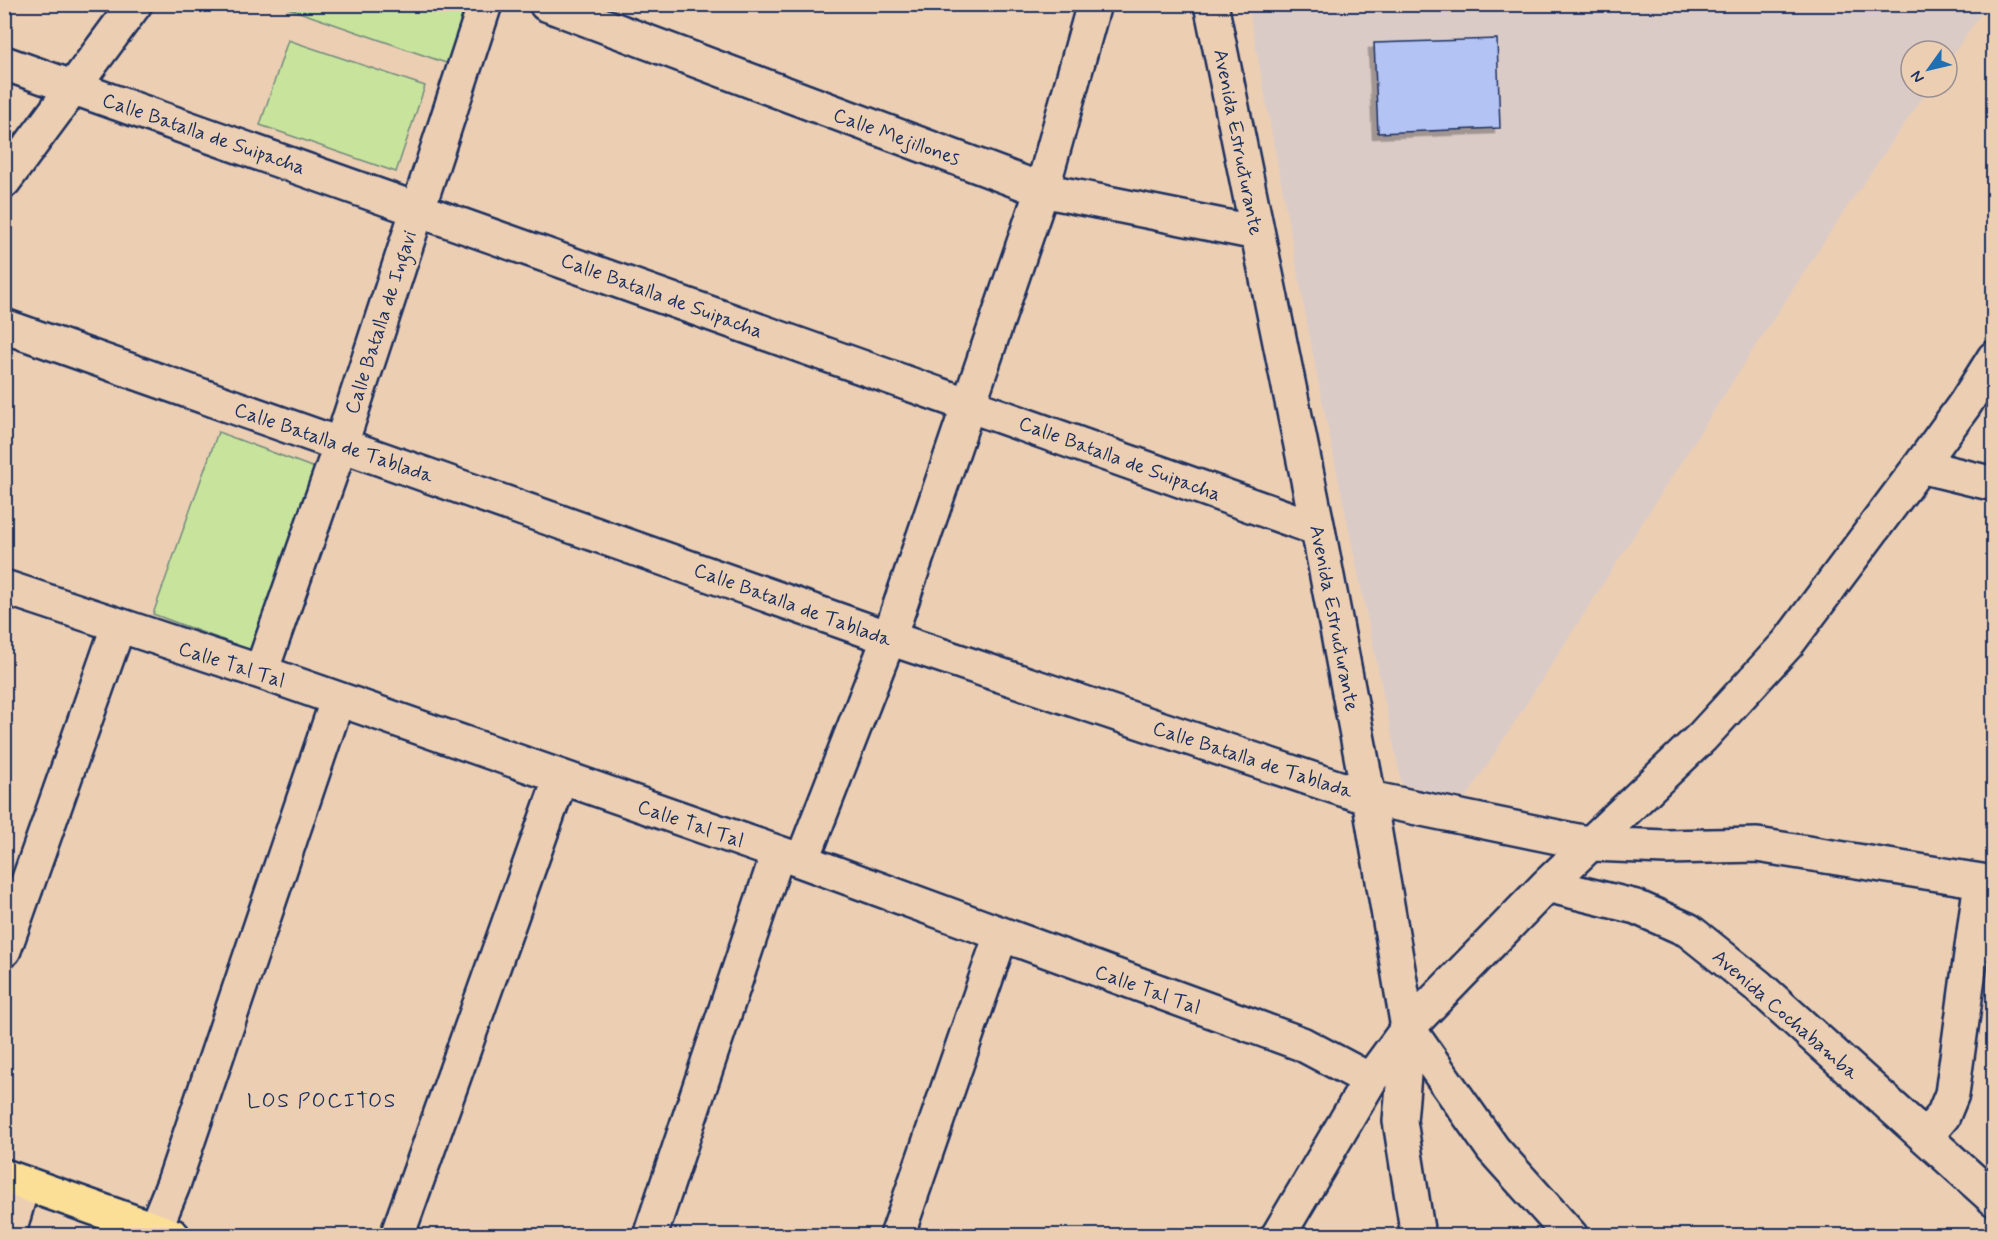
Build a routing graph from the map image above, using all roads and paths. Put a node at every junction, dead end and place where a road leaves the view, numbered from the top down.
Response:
1 (135, 4) edge
2 (485, 4) edge
3 (546, 4) edge
4 (1094, 4) edge
5 (1211, 4) edge
6 (4, 63) edge
7 (74, 87) junction
8 (4, 181) edge
9 (1042, 190) junction
10 (417, 208) junction
11 (1257, 233) junction
12 (4, 326) edge
13 (1994, 358) edge
14 (967, 403) junction
15 (341, 444) junction
16 (1920, 466) junction
17 (1994, 484) edge
18 (1318, 529) junction
19 (4, 587) edge
20 (118, 627) junction
21 (889, 638) junction
22 (261, 672) junction
23 (337, 700) junction
24 (561, 777) junction
25 (1369, 798) junction
26 (1592, 844) junction
27 (790, 857) junction
28 (1987, 882) edge
29 (1547, 885) junction
30 (1001, 935) junction
31 (4, 950) edge
32 (1408, 1028) junction
33 (1370, 1080) junction
34 (1926, 1136) junction
35 (14, 1180) edge
36 (1994, 1199) edge
37 (164, 1232) edge
38 (8, 1236) edge
39 (397, 1236) edge
40 (650, 1236) edge
41 (897, 1236) edge
42 (1278, 1236) edge
43 (1418, 1236) edge
44 (1571, 1236) edge

1 - 7 street
2 - 10 street, Calle Batalla de Ingavi
3 - 9 street, Calle Mejillones
4 - 9 street
5 - 11 street, Avenida Estructurante
6 - 7 street, Calle Batalla de Suipacha
7 - 8 street
7 - 10 street, Calle Batalla de Suipacha
9 - 11 street, Calle Mejillones
9 - 14 street
10 - 14 street, Calle Batalla de Suipacha
10 - 15 street, Calle Batalla de Ingavi
11 - 18 street, Avenida Estructurante
12 - 15 street, Calle Batalla de Tablada
13 - 16 street
14 - 18 street, Calle Batalla de Suipacha
14 - 21 street
15 - 21 street, Calle Batalla de Tablada
15 - 22 street, Calle Batalla de Ingavi
16 - 17 street
16 - 26 street
18 - 25 street, Avenida Estructurante
19 - 20 street, Calle Tal Tal
20 - 22 street, Calle Tal Tal
20 - 31 street
21 - 25 street, Calle Batalla de Tablada
21 - 27 street
22 - 23 street, Calle Tal Tal
23 - 24 street, Calle Tal Tal
23 - 37 street
24 - 27 street, Calle Tal Tal
24 - 39 street
25 - 26 street, Calle Batalla de Tablada
25 - 32 street, Avenida Estructurante
26 - 28 street, Calle Batalla de Tablada
26 - 29 street
27 - 30 street, Calle Tal Tal
27 - 40 street
28 - 34 street
29 - 32 street
29 - 34 street, Avenida Cochabamba
30 - 33 street, Calle Tal Tal
30 - 41 street
32 - 33 street
32 - 43 street, Avenida Estructurante
32 - 44 street
33 - 42 street
34 - 36 street, Avenida Cochabamba
35 - 37 main road
35 - 38 street

